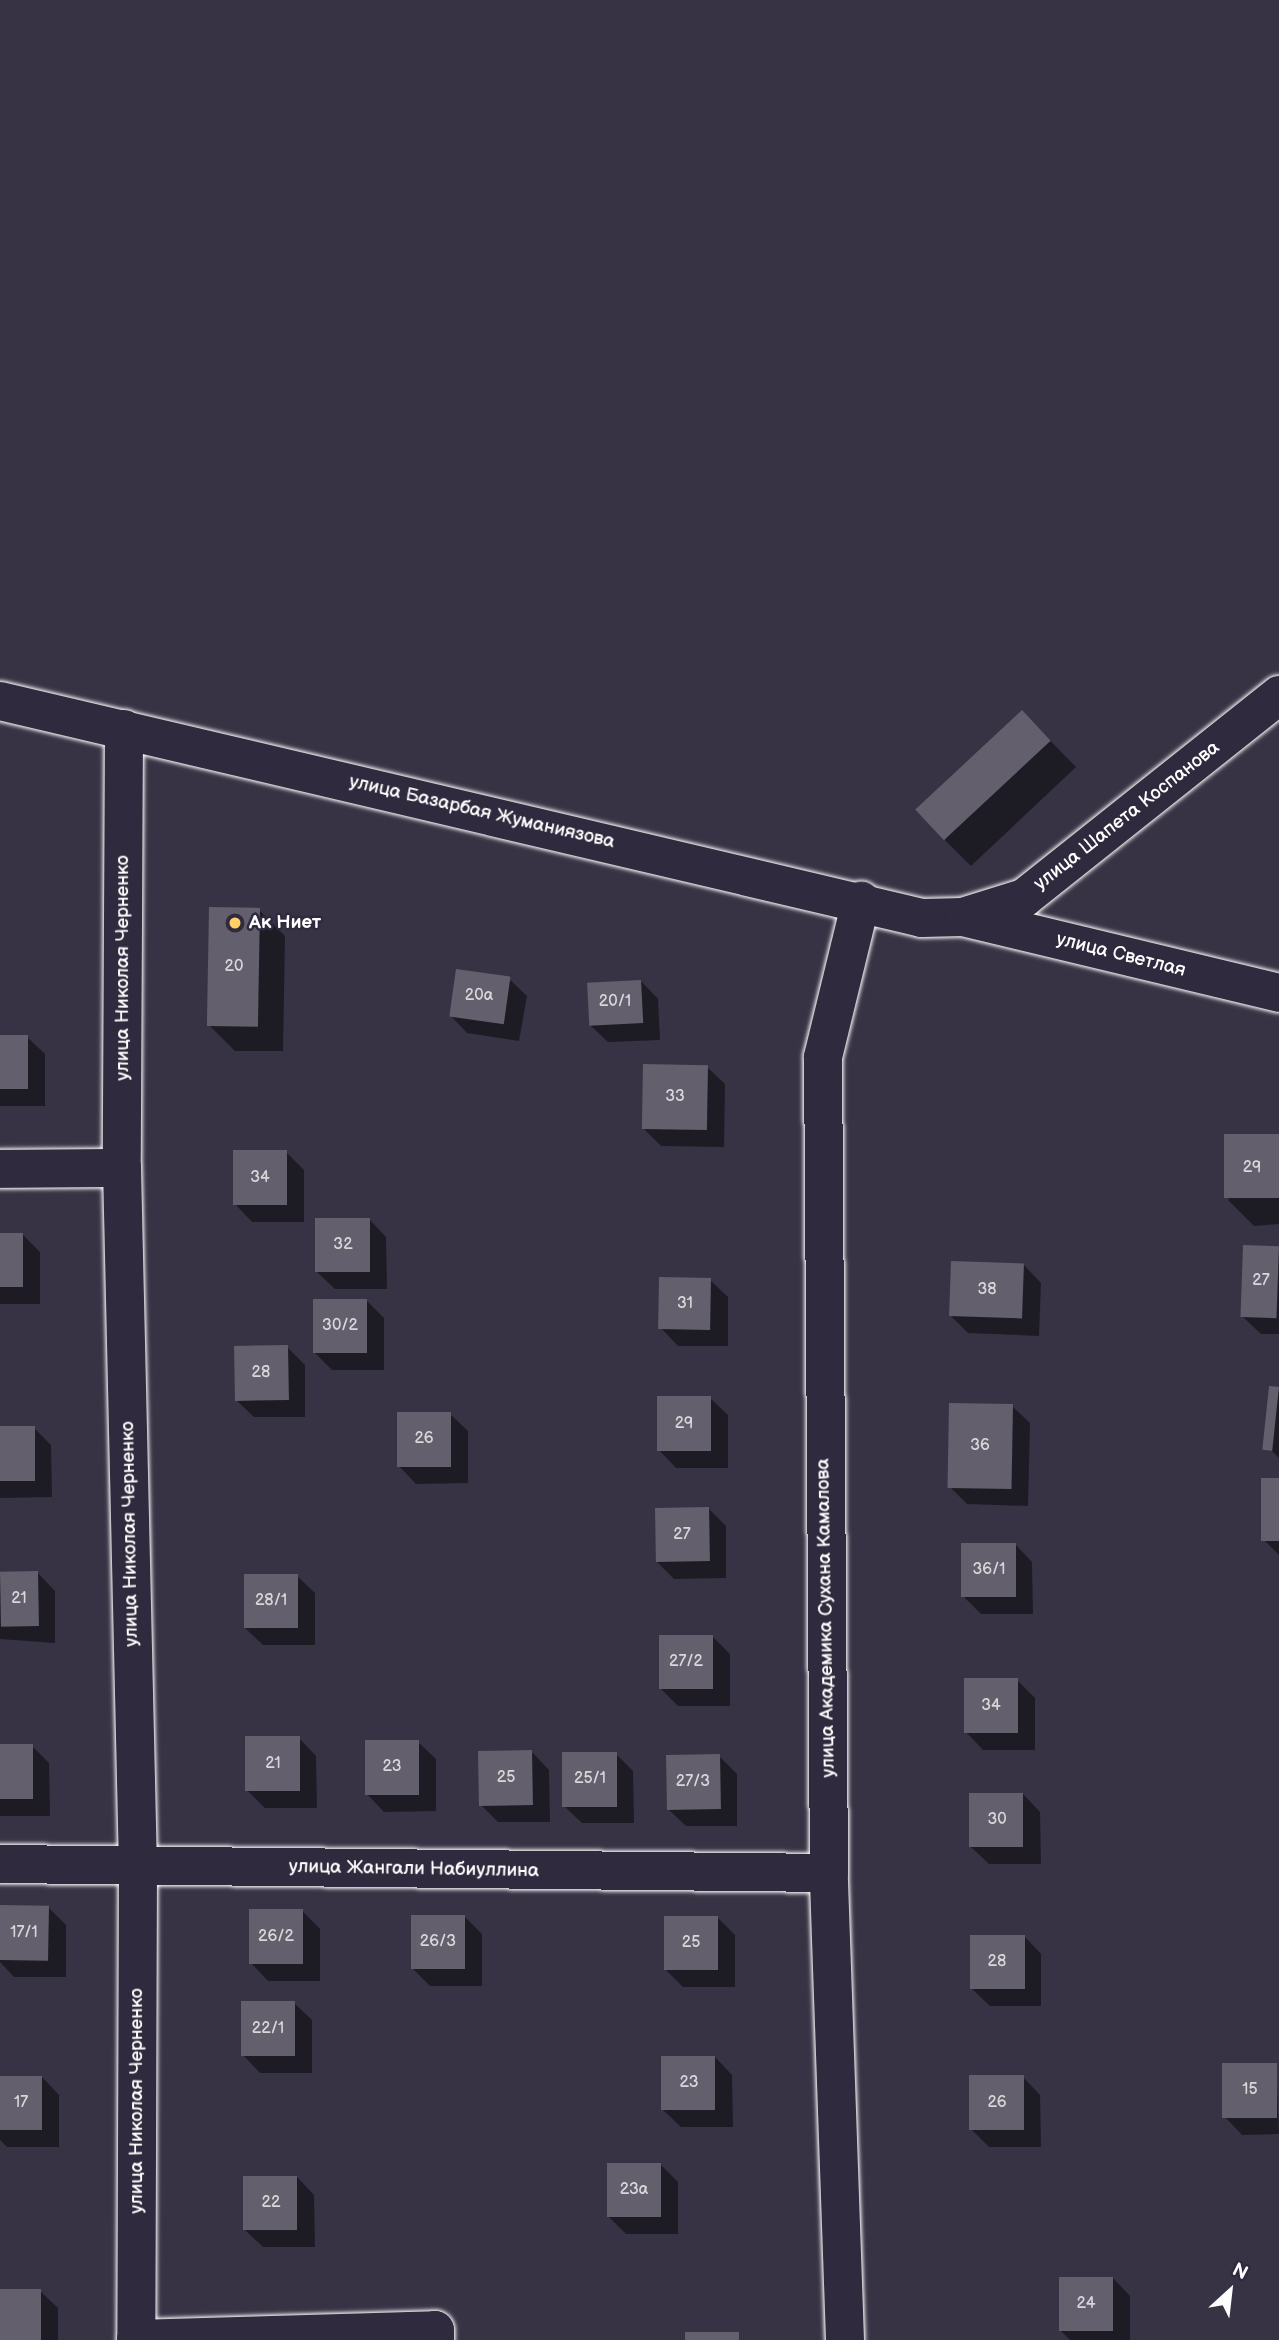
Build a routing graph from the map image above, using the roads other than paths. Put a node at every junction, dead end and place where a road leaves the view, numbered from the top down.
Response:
1 (1279, 695) edge
2 (0, 701) edge
3 (124, 729) junction
4 (861, 901) junction
5 (963, 917) junction
6 (1279, 993) edge
7 (0, 1168) edge
8 (122, 1168) junction
9 (0, 1864) edge
10 (138, 1866) junction
11 (829, 1873) junction
12 (136, 2339) edge
13 (435, 2340) edge
14 (845, 2340) edge

1 - 5 street, улица Шапета Коспанова
2 - 3 street, улица Базарбая Жуманиязова
3 - 4 street, улица Базарбая Жуманиязова
3 - 8 street, улица Николая Черненко
4 - 5 street, улица Базарбая Жуманиязова
4 - 11 street, улица Академика Сухана Камалова
5 - 6 street, улица Светлая
7 - 8 street
8 - 10 street, улица Николая Черненко
9 - 10 street, улица Жангали Набиуллина
10 - 11 street, улица Жангали Набиуллина
10 - 12 street, улица Николая Черненко
11 - 14 street, улица Академика Сухана Камалова
12 - 13 street

